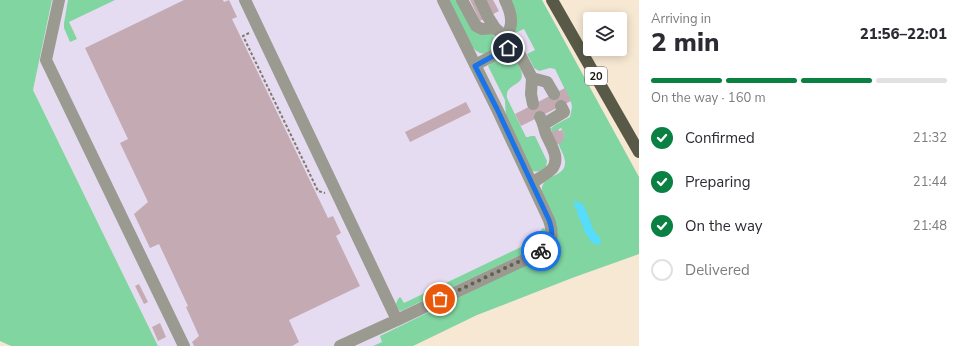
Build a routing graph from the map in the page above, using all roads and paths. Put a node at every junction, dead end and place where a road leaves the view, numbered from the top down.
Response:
1 (59, 0) edge
2 (245, 0) edge
3 (443, 0) edge
4 (462, 0) edge
5 (480, 0) edge
6 (505, 0) edge
7 (552, 0) edge
8 (495, 13) dead end
9 (496, 28) junction
10 (250, 32) dead end
11 (506, 42) junction
12 (475, 66) junction
13 (532, 78) junction
14 (554, 94) dead end
15 (533, 104) dead end
16 (560, 106) dead end
17 (639, 152) edge
18 (532, 183) junction
19 (327, 194) dead end
20 (397, 320) junction
21 (184, 346) edge
22 (340, 346) edge

1 - 21 lane
2 - 20 lane
3 - 12 lane
4 - 9 lane
5 - 9 lane
6 - 11 lane
7 - 17 main road, 20
8 - 9 lane
9 - 11 lane
10 - 19 path
11 - 12 lane
11 - 13 lane
12 - 18 lane
13 - 14 lane
13 - 15 lane
16 - 18 lane
18 - 20 lane
20 - 22 lane

